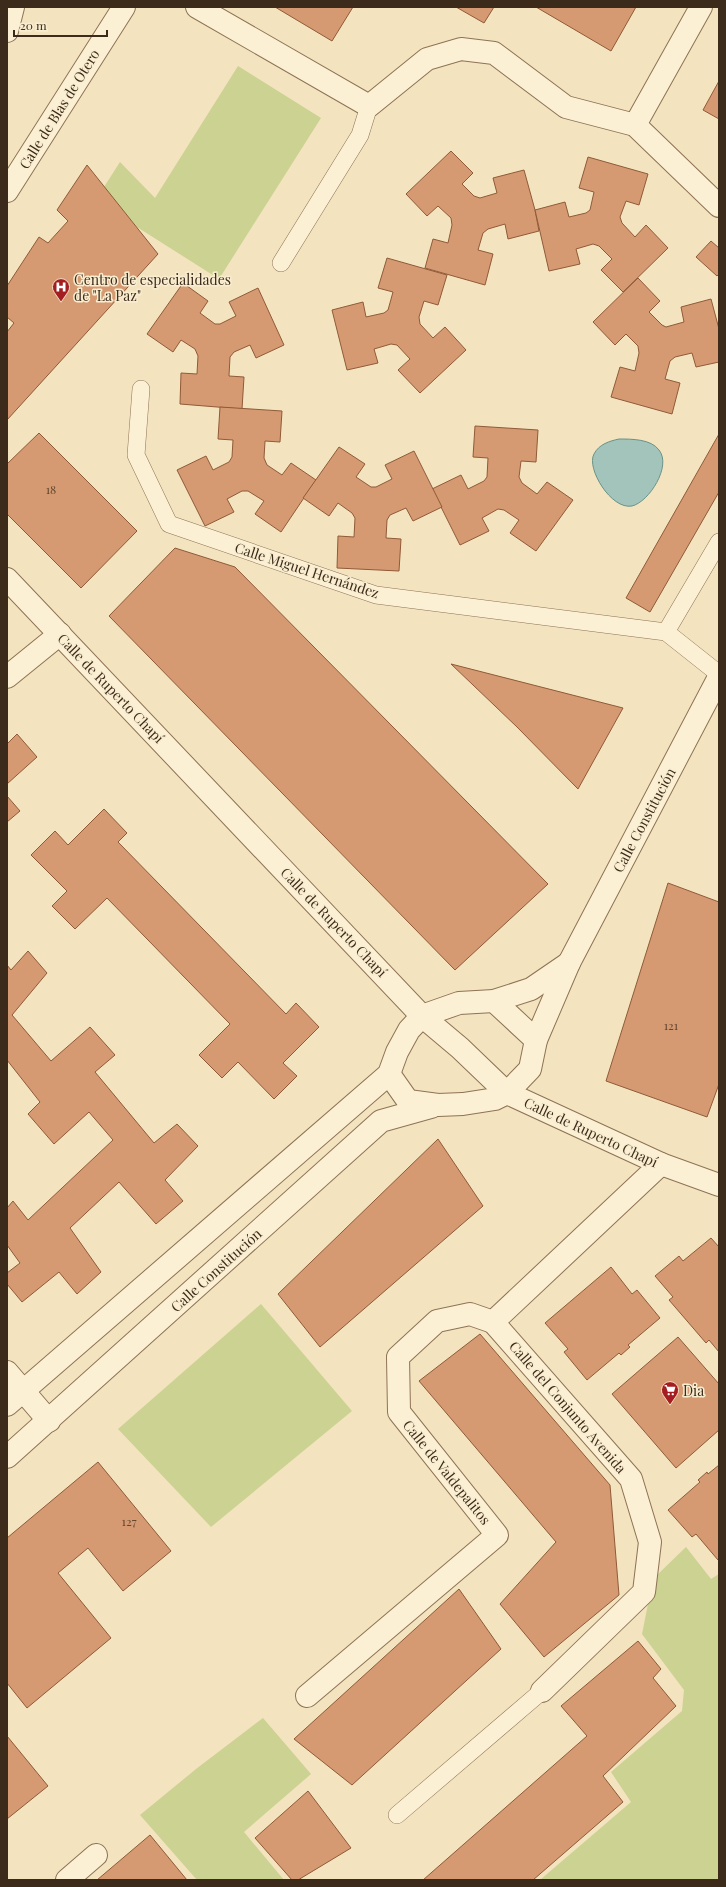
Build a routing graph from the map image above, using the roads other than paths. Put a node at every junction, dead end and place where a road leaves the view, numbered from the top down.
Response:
1 (13, 7) edge
2 (124, 7) edge
3 (197, 7) edge
4 (701, 7) edge
5 (7, 31) edge
6 (369, 106) junction
7 (635, 125) junction
8 (7, 191) edge
9 (719, 206) edge
10 (281, 263) dead end
11 (140, 389) dead end
12 (719, 542) edge
13 (7, 579) edge
14 (666, 632) junction
15 (60, 634) junction
16 (719, 674) edge
17 (7, 677) edge
18 (719, 677) edge
19 (569, 963) junction
20 (494, 1001) junction
21 (422, 1016) junction
22 (536, 1040) junction
23 (389, 1074) junction
24 (507, 1093) junction
25 (438, 1105) junction
26 (661, 1164) junction
27 (719, 1185) edge
28 (493, 1322) junction
29 (7, 1372) edge
30 (15, 1398) edge
31 (48, 1421) junction
32 (7, 1457) edge
33 (542, 1691) joint
34 (308, 1696) dead end
35 (397, 1815) dead end
36 (96, 1855) dead end
37 (67, 1880) edge

1 - 5 street
2 - 8 street, Calle de Blas de Otero
3 - 6 street
4 - 7 street
6 - 7 street
6 - 10 lane
7 - 9 street
11 - 14 lane, Calle Miguel Hernández
12 - 14 lane
13 - 15 street, Calle de Ruperto Chapí
14 - 16 lane
15 - 17 street
15 - 21 street, Calle de Ruperto Chapí
18 - 19 street, Calle Constitución
19 - 20 street, Calle Constitución
19 - 22 street, Calle Constitución
20 - 21 street, Calle Constitución
20 - 22 street
21 - 23 street, Calle Constitución
21 - 24 street, Calle de Ruperto Chapí
22 - 24 street, Calle Constitución
23 - 25 street, Calle Constitución
23 - 30 street, Calle Constitución
24 - 25 street, Calle Constitución
24 - 26 street, Calle de Ruperto Chapí
25 - 31 street, Calle Constitución
26 - 27 street, Calle de Ruperto Chapí
26 - 28 street
28 - 33 street, Calle del Conjunto Avenida
28 - 34 street, Calle de Valdepalitos
29 - 30 street
30 - 31 street
31 - 32 street, Calle Constitución
33 - 35 lane
36 - 37 street

